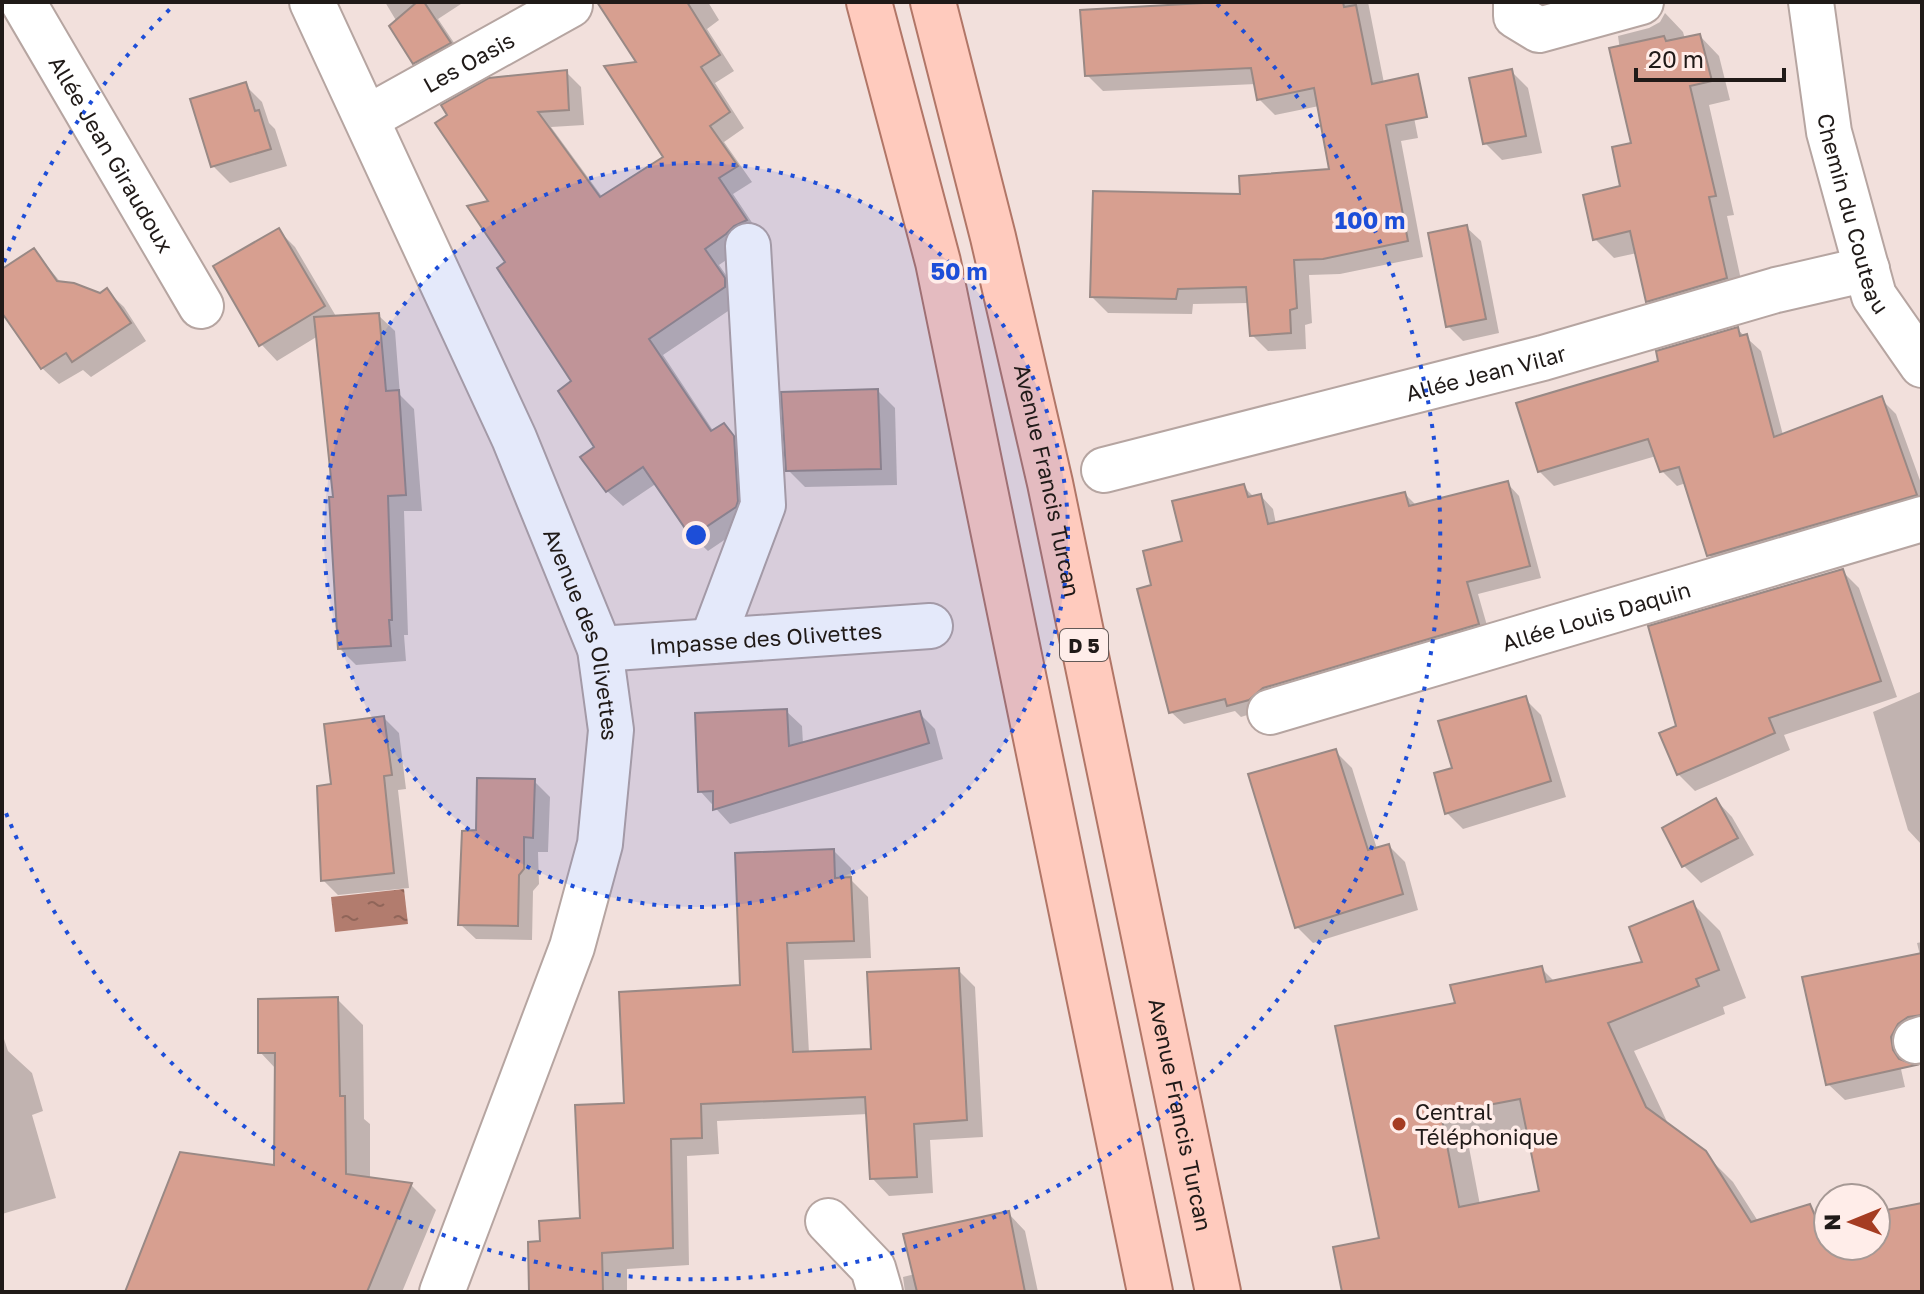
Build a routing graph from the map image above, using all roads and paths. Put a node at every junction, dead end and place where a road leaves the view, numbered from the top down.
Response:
1 (23, 2) edge
2 (312, 2) edge
3 (869, 2) edge
4 (933, 2) edge
5 (1516, 2) edge
6 (1641, 2) edge
7 (1811, 2) edge
8 (570, 5) dead end
9 (367, 118) junction
10 (748, 246) dead end
11 (1867, 269) junction
12 (201, 306) dead end
13 (1922, 365) edge
14 (1104, 470) dead end
15 (1922, 519) edge
16 (930, 626) dead end
17 (712, 641) junction
18 (600, 649) junction
19 (1270, 712) dead end
20 (828, 1221) dead end
21 (442, 1292) edge
22 (880, 1292) edge
23 (1150, 1292) edge
24 (1218, 1292) edge

1 - 12 street, Allée Jean Giraudoux
2 - 9 street, Avenue des Olivettes
3 - 23 main road
4 - 24 main road, Avenue Francis Turcan / D 5
5 - 6 street
7 - 11 street, Chemin du Couteau
8 - 9 street, Les Oasis
9 - 18 street, Avenue des Olivettes
10 - 17 street
11 - 13 street, Chemin du Couteau
11 - 14 street, Allée Jean Vilar
15 - 19 street, Allée Louis Daquin
16 - 17 street, Impasse des Olivettes
17 - 18 street, Impasse des Olivettes
18 - 21 street, Avenue des Olivettes
20 - 22 street

